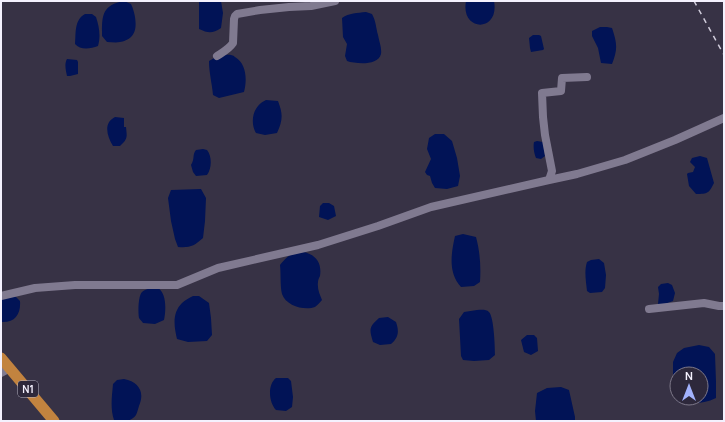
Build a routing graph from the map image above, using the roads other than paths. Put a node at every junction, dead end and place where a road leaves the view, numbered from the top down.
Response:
1 (334, 1) edge
2 (217, 56) dead end
3 (587, 77) dead end
4 (724, 118) edge
5 (549, 180) junction
6 (1, 296) edge
7 (724, 306) edge
8 (649, 309) dead end
9 (1, 358) edge
10 (5, 371) edge
11 (54, 421) edge

1 - 2 street
3 - 5 street
4 - 5 street
5 - 6 street
7 - 8 street
9 - 10 highway, N1
10 - 11 highway, N1

